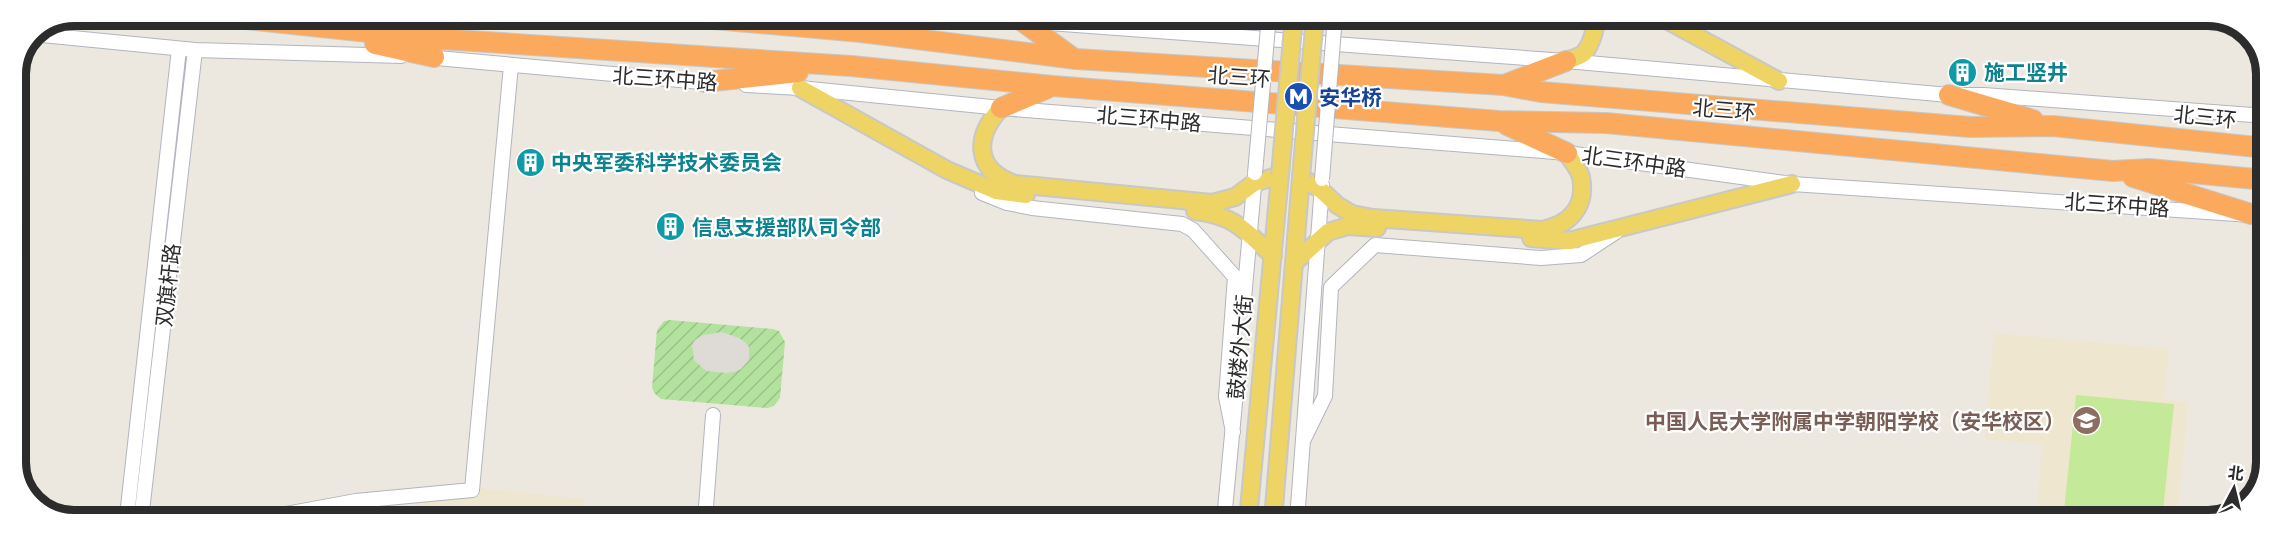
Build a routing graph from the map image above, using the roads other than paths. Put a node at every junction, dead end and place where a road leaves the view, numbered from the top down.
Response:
1 (295, 26) edge
2 (318, 26) edge
3 (793, 26) edge
4 (845, 26) edge
5 (1030, 26) edge
6 (1111, 26) edge
7 (1268, 26) edge
8 (1293, 26) edge
9 (1314, 26) edge
10 (1334, 26) edge
11 (1595, 26) edge
12 (1677, 26) edge
13 (861, 32) junction
14 (45, 35) edge
15 (179, 49) junction
16 (195, 50) junction
17 (434, 57) junction
18 (1076, 59) junction
19 (1566, 61) junction
20 (511, 65) junction
21 (851, 66) junction
22 (1779, 81) junction
23 (704, 82) junction
24 (1503, 85) junction
25 (1053, 86) junction
26 (800, 88) junction
27 (1948, 95) junction
28 (1000, 108) junction
29 (2256, 115) edge
30 (1499, 122) junction
31 (2053, 126) junction
32 (2256, 147) edge
33 (1567, 153) junction
34 (947, 170) junction
35 (2113, 171) junction
36 (1280, 175) junction
37 (1301, 177) junction
38 (1255, 178) junction
39 (2256, 179) edge
40 (1792, 184) junction
41 (1322, 185) junction
42 (2256, 214) edge
43 (2256, 215) edge
44 (1629, 224) junction
45 (1249, 234) junction
46 (1318, 242) junction
47 (1273, 256) junction
48 (1294, 262) junction
49 (713, 415) dead end
50 (1233, 432) junction
51 (1303, 441) junction
52 (127, 510) edge
53 (142, 510) edge
54 (310, 510) edge
55 (706, 510) edge
56 (1225, 510) edge
57 (1249, 510) edge
58 (1274, 510) edge
59 (1298, 510) edge

1 - 17 highway
2 - 21 highway, 北三环
3 - 13 highway, 北三环
4 - 13 highway
5 - 18 highway
6 - 19 street
7 - 38 street, bridge
8 - 36 main road, bridge
9 - 37 main road, bridge
10 - 41 street, bridge
11 - 19 main road
12 - 22 main road
13 - 18 highway, 北三环
14 - 15 street, 北三环中路
15 - 16 street, 北三环中路
15 - 52 street
16 - 17 street, 北三环中路
16 - 53 street, 双旗杆路
17 - 20 street, 北三环中路
18 - 24 highway, 北三环
19 - 22 street
19 - 24 highway
20 - 23 street, 北三环中路
20 - 54 street
21 - 23 highway
21 - 25 highway, 北三环
22 - 27 street
23 - 26 street, 北三环中路
24 - 31 highway, 北三环
25 - 28 highway
25 - 30 highway, 北三环
26 - 28 street, 北三环中路
26 - 34 main road
27 - 29 street
27 - 31 highway
28 - 33 street, 北三环中路
28 - 38 main road
30 - 33 highway
30 - 35 highway, 北三环
31 - 32 highway, 北三环
33 - 40 street, 北三环中路
33 - 41 main road
34 - 45 main road
34 - 50 street
35 - 39 highway, 北三环
35 - 42 highway
36 - 38 main road
36 - 47 main road, 鼓楼外大街
37 - 41 main road
37 - 48 main road
38 - 45 street, 鼓楼外大街
40 - 43 street, 北三环中路
40 - 44 main road
41 - 46 street
44 - 46 main road
44 - 51 street
45 - 47 main road
45 - 50 street, 鼓楼外大街
46 - 48 main road
46 - 51 street
47 - 57 main road, 鼓楼外大街
48 - 58 main road
49 - 55 street
50 - 56 street, 鼓楼外大街
51 - 59 street

